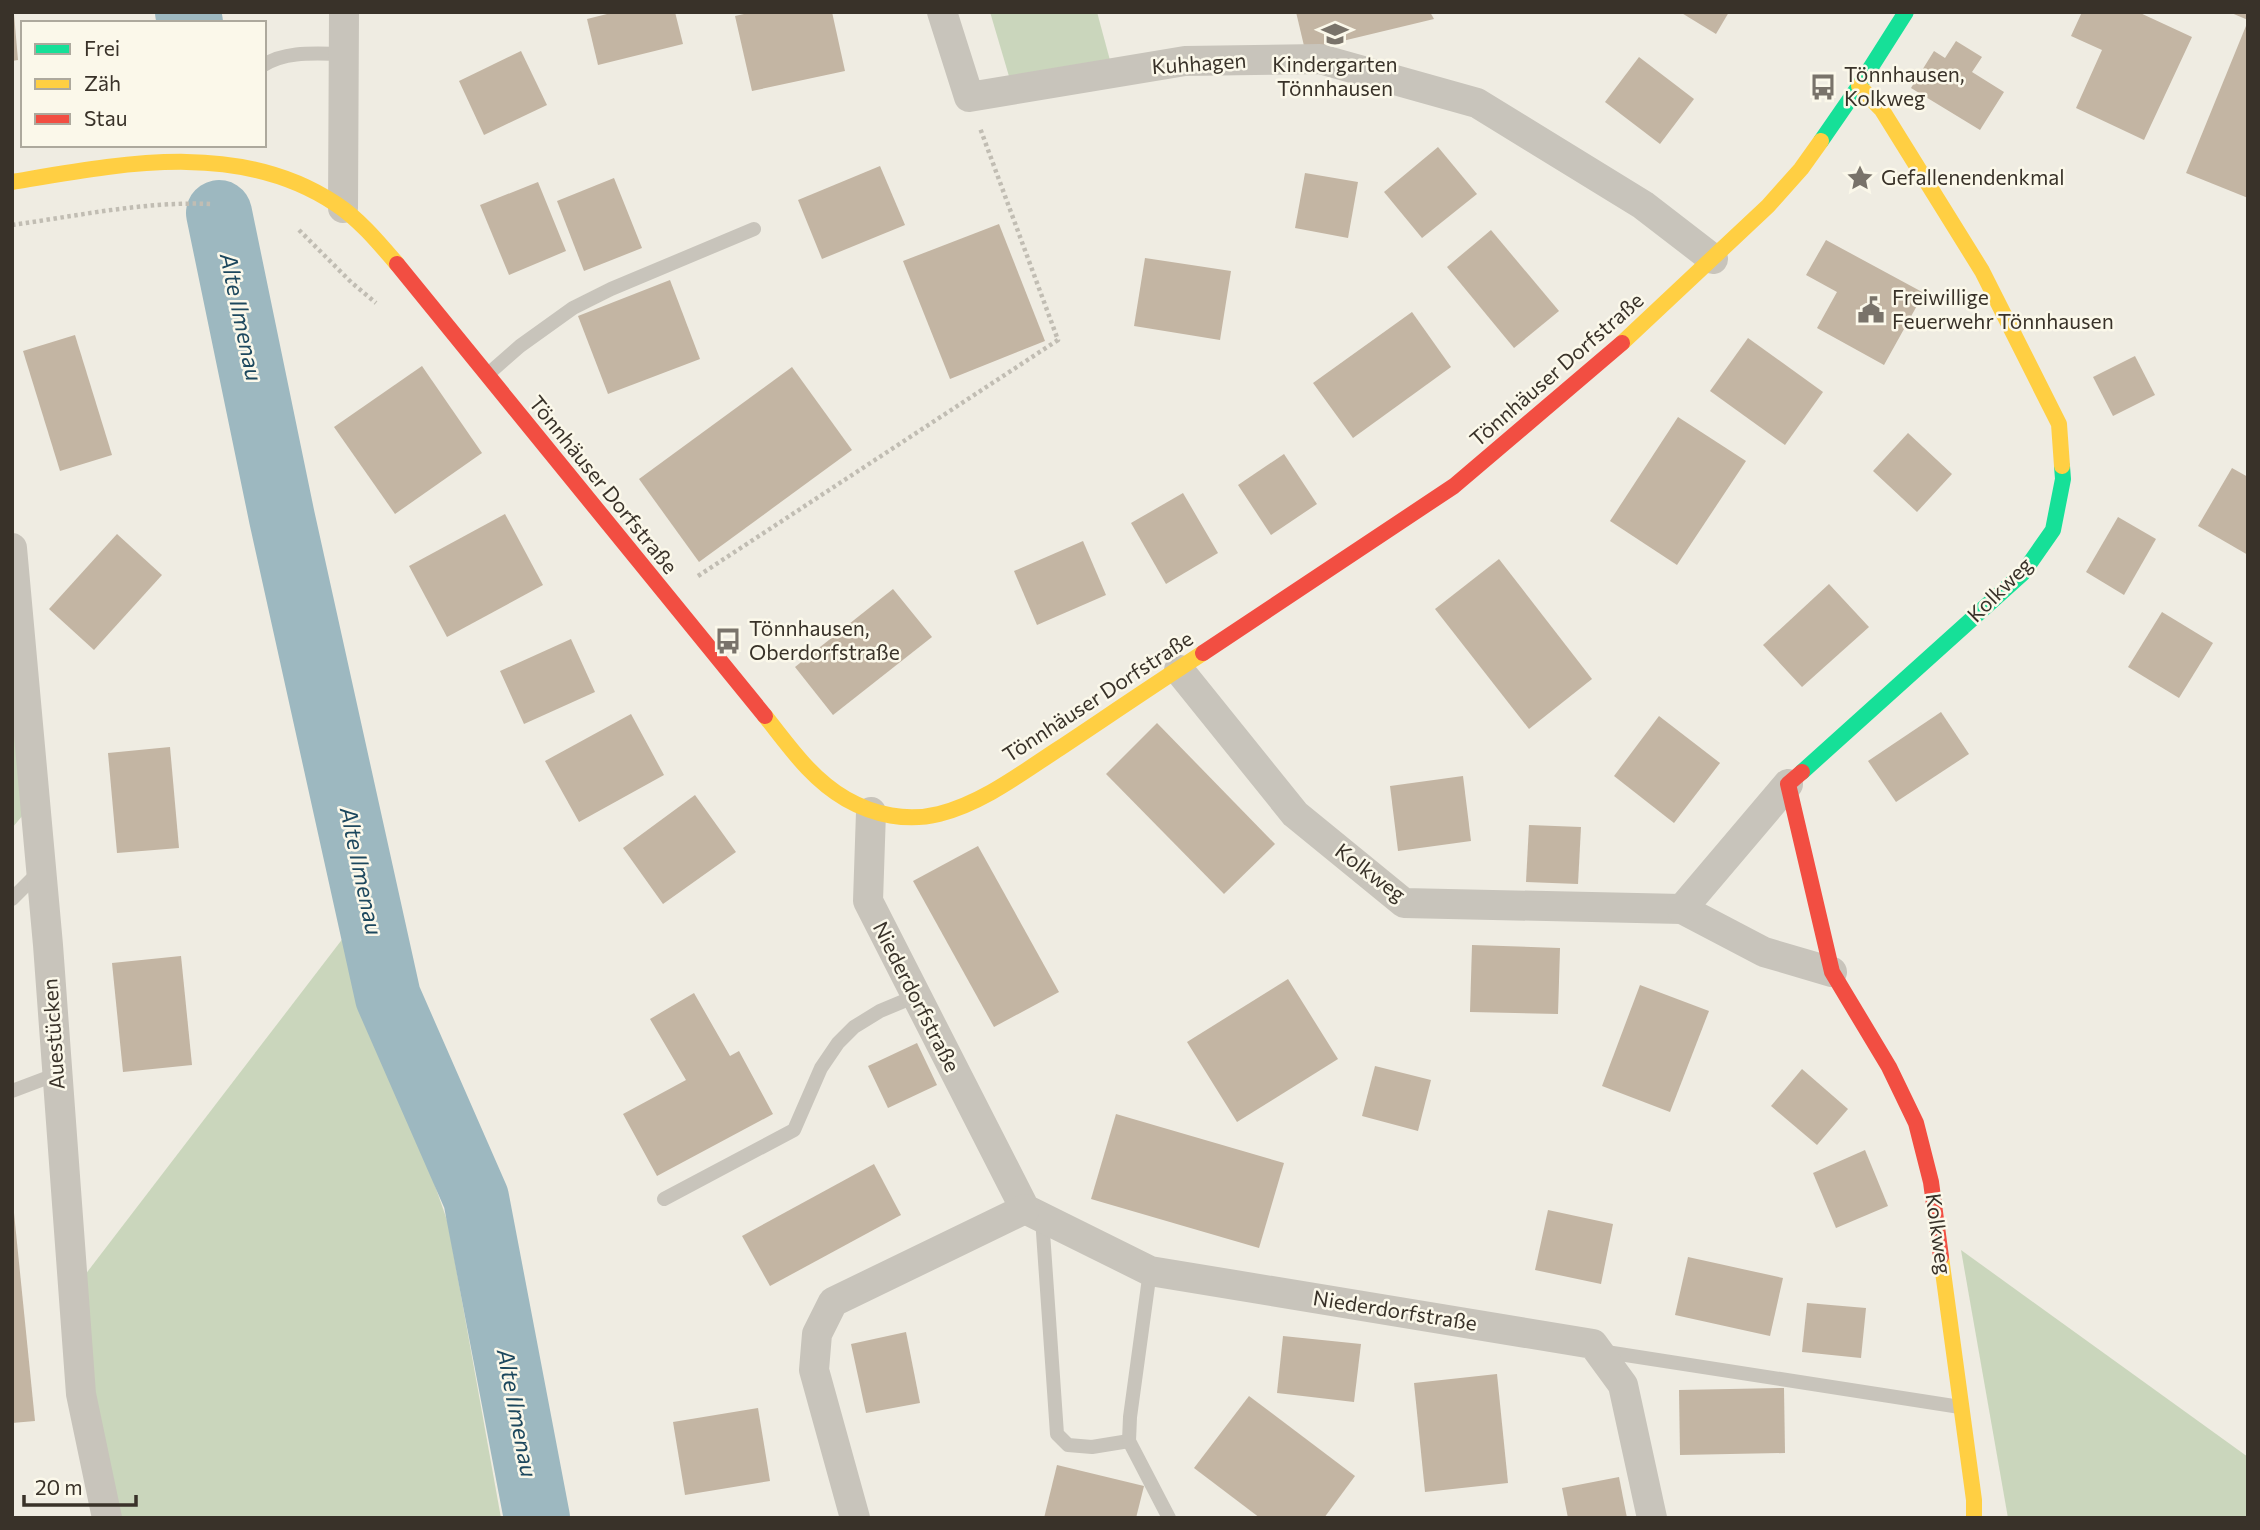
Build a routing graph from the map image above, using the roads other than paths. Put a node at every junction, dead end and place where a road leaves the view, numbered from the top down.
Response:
1 (344, 12) edge
2 (942, 12) edge
3 (1906, 12) edge
4 (345, 54) junction
5 (266, 64) edge
6 (1859, 86) junction
7 (12, 182) edge
8 (343, 208) junction
9 (754, 229) dead end
10 (1713, 259) junction
11 (486, 375) junction
12 (12, 548) edge
13 (1179, 670) junction
14 (1788, 784) junction
15 (871, 812) junction
16 (41, 870) junction
17 (12, 899) edge
18 (1682, 909) junction
19 (1832, 972) junction
20 (916, 996) junction
21 (57, 1074) junction
22 (12, 1091) edge
23 (664, 1199) dead end
24 (1033, 1214) junction
25 (1150, 1270) junction
26 (1598, 1350) junction
27 (1962, 1408) junction
28 (1129, 1441) junction
29 (107, 1518) edge
30 (855, 1518) edge
31 (1169, 1518) edge
32 (1652, 1518) edge
33 (1974, 1518) edge

1 - 4 street
2 - 10 street, Kuhhagen
3 - 6 street, Tönnhäuser Dorfstraße
4 - 5 lane
4 - 8 street
6 - 10 street, Tönnhäuser Dorfstraße
6 - 14 street, Kolkweg
7 - 8 street, Tönnhäuser Dorfstraße
8 - 11 street, Tönnhäuser Dorfstraße
9 - 11 lane
10 - 13 street, Tönnhäuser Dorfstraße
11 - 15 street, Tönnhäuser Dorfstraße
12 - 16 street, Auestücken
13 - 15 street, Tönnhäuser Dorfstraße
13 - 18 street, Kolkweg
14 - 18 street, Kolkweg
14 - 19 street, Kolkweg
15 - 20 street, Niederdorfstraße
16 - 17 lane
16 - 21 street, Auestücken
18 - 19 street, Kolkweg
19 - 27 street, Kolkweg
20 - 23 lane
20 - 24 street, Niederdorfstraße
21 - 22 lane
21 - 29 street, Auestücken
24 - 25 street, Niederdorfstraße
24 - 28 lane
24 - 30 street
25 - 26 street, Niederdorfstraße
25 - 28 lane
26 - 27 lane
26 - 32 street
27 - 33 street, Kolkweg
28 - 31 lane

